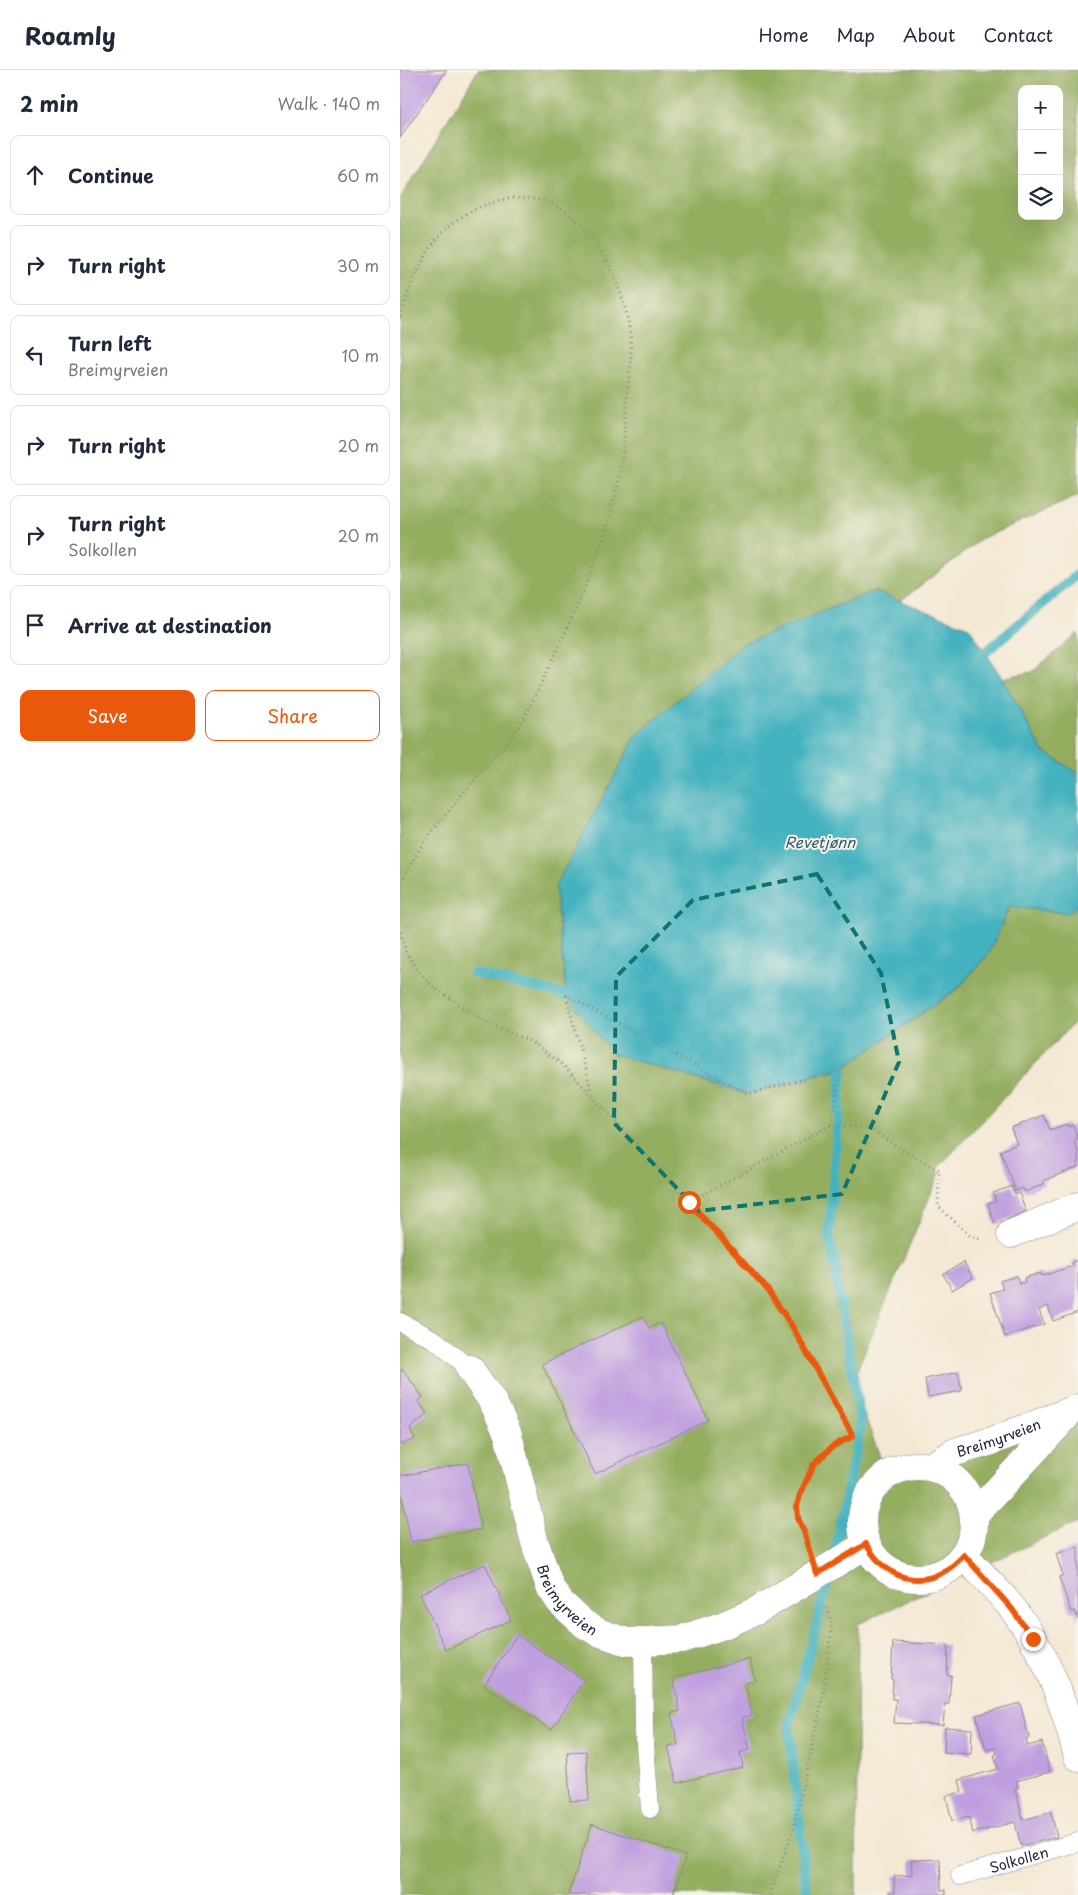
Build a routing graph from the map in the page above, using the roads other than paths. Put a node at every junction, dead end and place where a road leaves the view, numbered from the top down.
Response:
1 (1078, 1206) edge
2 (1011, 1234) road end
3 (400, 1322) edge
4 (470, 1369) joint
5 (1074, 1411) edge
6 (930, 1467) junction
7 (974, 1515) junction
8 (866, 1544) junction
9 (964, 1555) junction
10 (643, 1641) junction
11 (1078, 1757) edge
12 (650, 1809) dead end
13 (1078, 1842) edge
14 (960, 1876) dead end

1 - 2 street
3 - 4 lane, Breimyrveien
4 - 10 street, Breimyrveien
5 - 6 street, Breimyrveien
5 - 7 street, Breimyrveien
6 - 7 street
6 - 8 street
7 - 9 street
8 - 9 street
8 - 10 street, Breimyrveien
9 - 11 street
10 - 12 lane
13 - 14 lane, Solkollen

